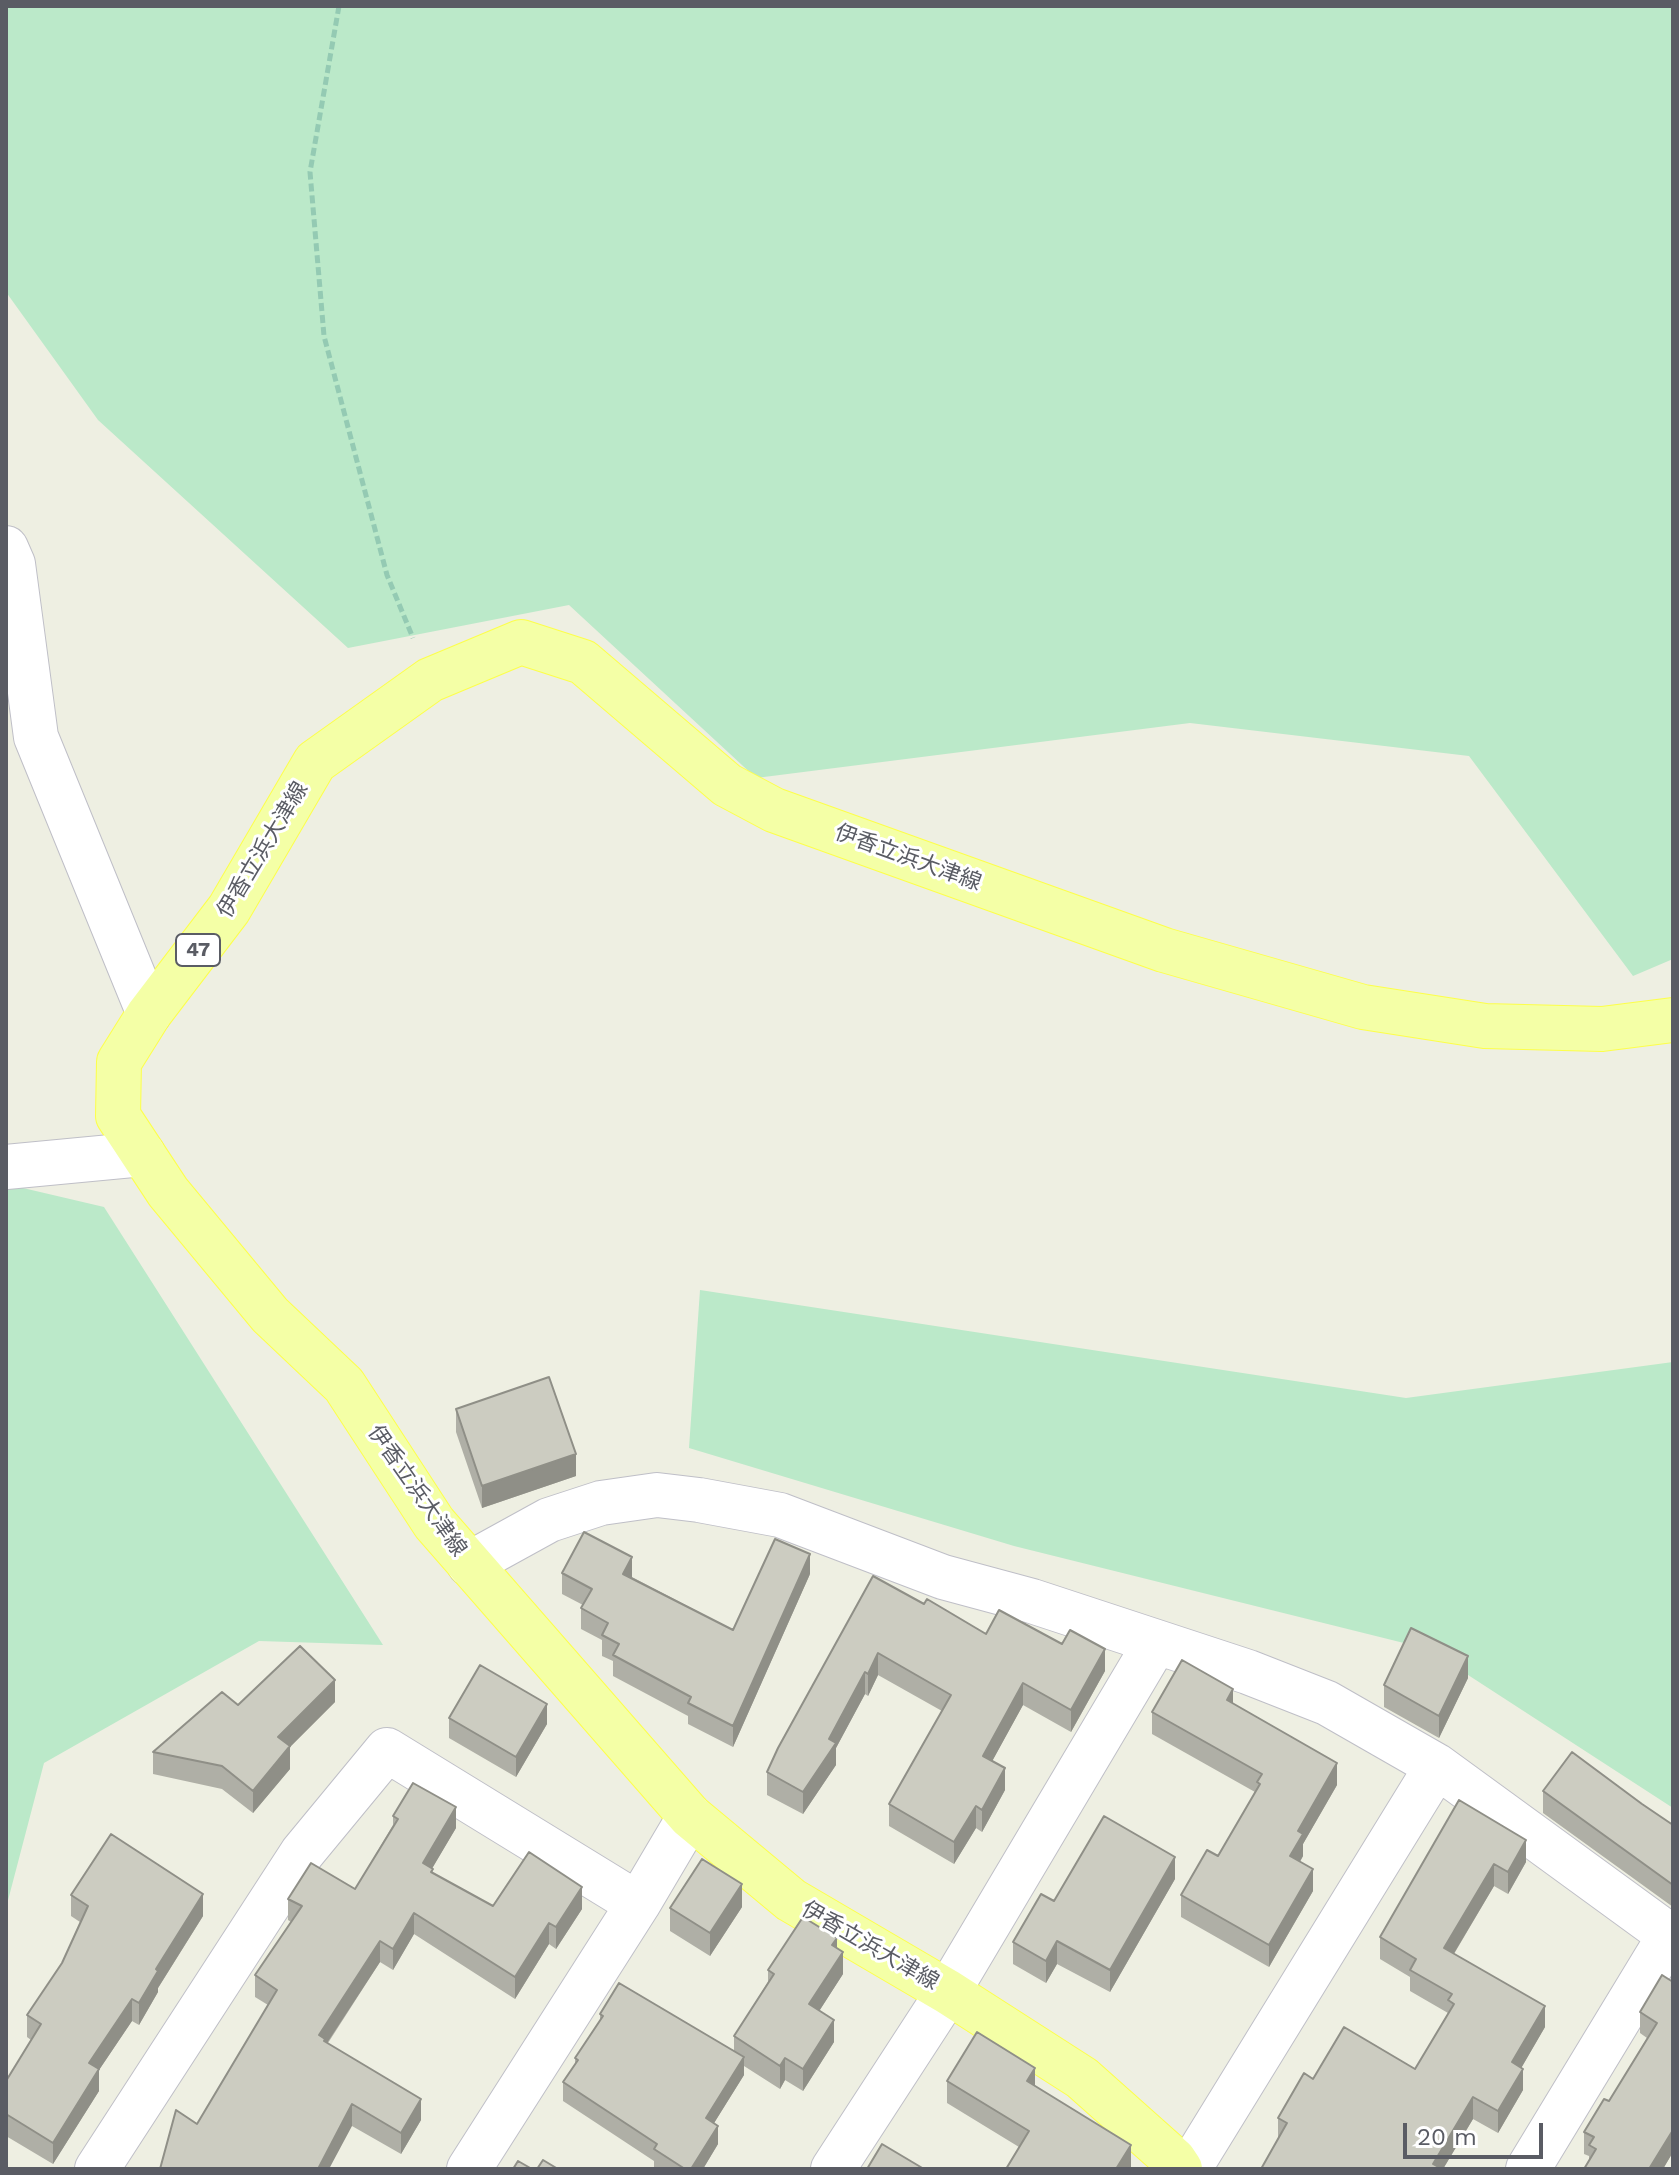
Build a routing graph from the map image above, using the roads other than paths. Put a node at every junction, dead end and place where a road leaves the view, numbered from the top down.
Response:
1 (6, 548) edge
2 (149, 1014) junction
3 (1673, 1020) edge
4 (143, 1154) junction
5 (6, 1167) edge
6 (469, 1564) junction
7 (1156, 1642) junction
8 (1437, 1766) junction
9 (690, 1816) junction
10 (638, 1904) junction
11 (1672, 1936) edge
12 (948, 1992) junction
13 (97, 2169) edge
14 (469, 2169) edge
15 (833, 2169) edge
16 (1180, 2169) edge
17 (1189, 2169) edge
18 (1528, 2169) edge

1 - 2 street
2 - 3 main road, 伊香立浜大津線 / 47
2 - 4 main road, 伊香立浜大津線 / 47
4 - 5 street
4 - 6 main road, 伊香立浜大津線 / 47
6 - 7 street
6 - 9 main road, 伊香立浜大津線 / 47
7 - 8 street
7 - 12 street
8 - 11 street
8 - 17 street
9 - 10 street
9 - 12 main road, 伊香立浜大津線 / 47
10 - 13 street
10 - 14 street
11 - 18 street
12 - 15 street
12 - 16 main road, 伊香立浜大津線 / 47

